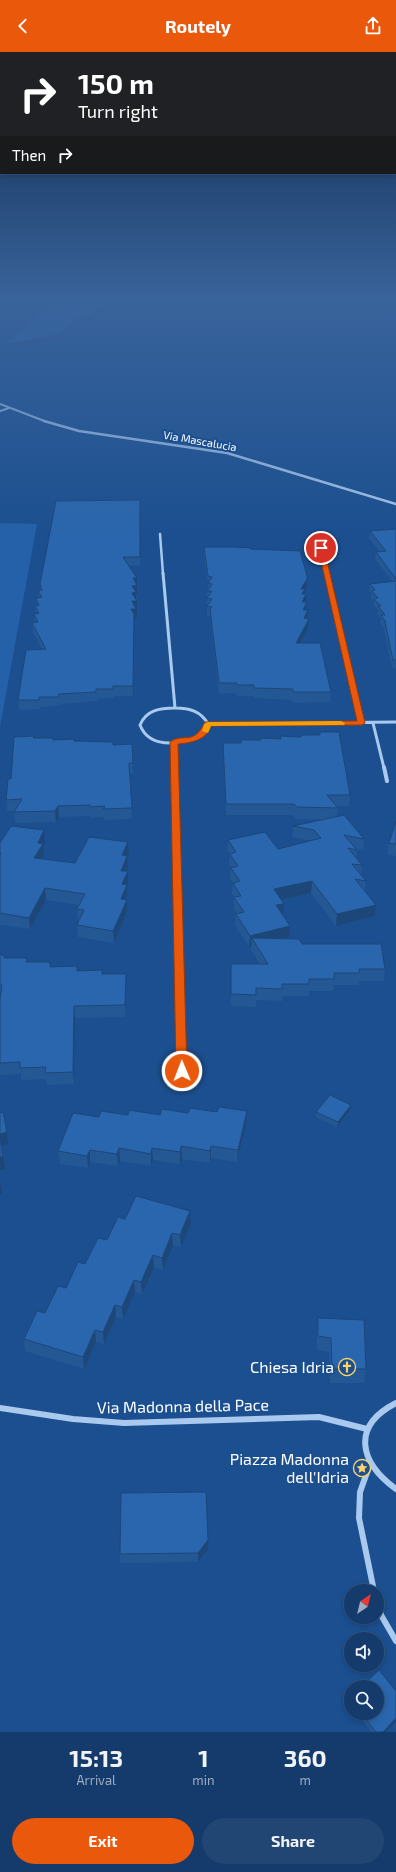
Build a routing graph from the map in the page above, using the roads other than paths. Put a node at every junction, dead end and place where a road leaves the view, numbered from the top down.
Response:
1 (0, 404) edge
2 (9, 408) junction
3 (0, 411) edge
4 (396, 504) edge
5 (160, 534) dead end
6 (321, 548) dead end
7 (175, 708) junction
8 (396, 722) edge
9 (362, 723) junction
10 (374, 723) junction
11 (208, 724) junction
12 (174, 742) junction
13 (387, 781) dead end
14 (182, 1071) dead end
15 (396, 1403) edge
16 (0, 1408) edge
17 (367, 1429) junction
18 (370, 1464) junction
19 (396, 1489) edge
20 (373, 1584) edge
21 (384, 1620) edge
22 (396, 1641) edge

1 - 2 street, Via Mascalucia
2 - 3 street
2 - 4 street, Via Mascalucia
5 - 7 street
6 - 9 street
7 - 11 street
7 - 12 street
8 - 10 street
9 - 10 street
9 - 11 street
10 - 13 street
11 - 12 street
12 - 14 street
15 - 17 street
16 - 17 street, Via Madonna della Pace
17 - 18 street
18 - 19 street
18 - 20 street
21 - 22 street

